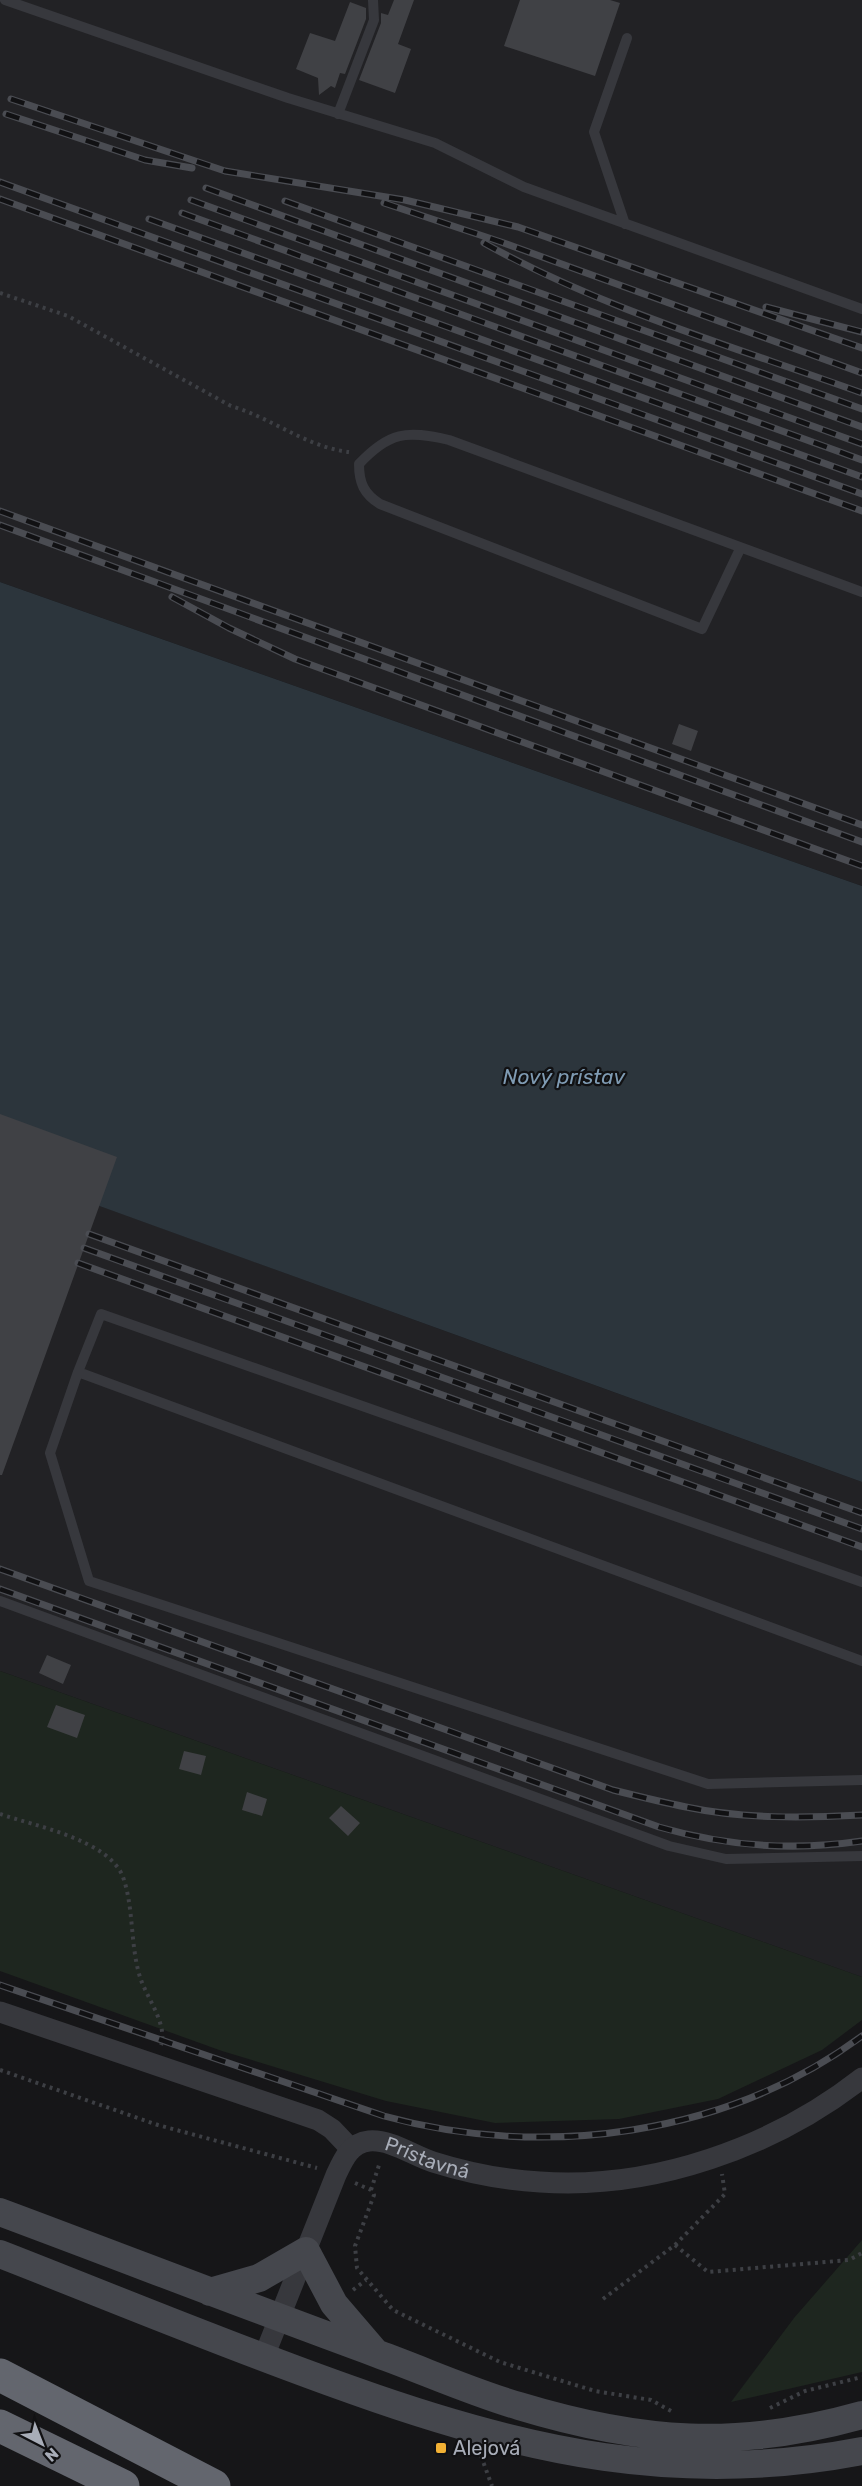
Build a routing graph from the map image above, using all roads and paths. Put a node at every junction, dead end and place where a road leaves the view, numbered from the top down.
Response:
1 (5, 0) edge
2 (373, 0) edge
3 (627, 38) dead end
4 (338, 114) junction
5 (625, 224) junction
6 (0, 293) edge
7 (862, 309) edge
8 (368, 455) junction
9 (740, 549) junction
10 (862, 592) edge
11 (78, 1371) junction
12 (862, 1582) edge
13 (0, 1601) edge
14 (862, 1661) edge
15 (862, 1780) edge
16 (0, 1814) edge
17 (862, 1856) edge
18 (0, 2012) edge
19 (154, 2066) junction
20 (0, 2070) edge
21 (862, 2078) edge
22 (387, 2144) junction
23 (351, 2149) junction
24 (719, 2155) junction
25 (336, 2175) junction
26 (371, 2190) junction
27 (0, 2212) edge
28 (675, 2245) junction
29 (306, 2252) junction
30 (862, 2253) edge
31 (0, 2254) edge
32 (210, 2292) junction
33 (603, 2299) dead end
34 (279, 2319) junction
35 (376, 2353) junction
36 (263, 2359) junction
37 (0, 2375) edge
38 (862, 2377) edge
39 (767, 2409) dead end
40 (674, 2413) dead end
41 (862, 2415) edge
42 (0, 2426) edge
43 (477, 2433) junction
44 (862, 2451) edge
45 (123, 2486) edge
46 (214, 2486) edge
47 (492, 2486) edge

1 - 4 lane
2 - 4 lane
3 - 5 lane
4 - 5 lane
5 - 7 lane
6 - 8 path
8 - 9 lane
8 - 9 lane
9 - 10 lane
11 - 12 lane
11 - 14 lane
11 - 15 lane
13 - 17 lane
16 - 19 path
18 - 19 street
19 - 23 street
20 - 25 path
21 - 24 street, Prístavná
22 - 23 street, Prístavná
22 - 24 street, Prístavná
22 - 26 path
23 - 25 street
24 - 28 path
25 - 26 path
25 - 29 street
26 - 40 path
27 - 32 main road
28 - 30 path
28 - 33 path
29 - 32 main road
29 - 34 street
29 - 35 main road
31 - 36 main road
32 - 34 main road
34 - 35 main road
34 - 36 street
35 - 41 main road
36 - 43 main road
37 - 46 highway
38 - 39 path
42 - 45 highway
43 - 44 main road
43 - 47 path

